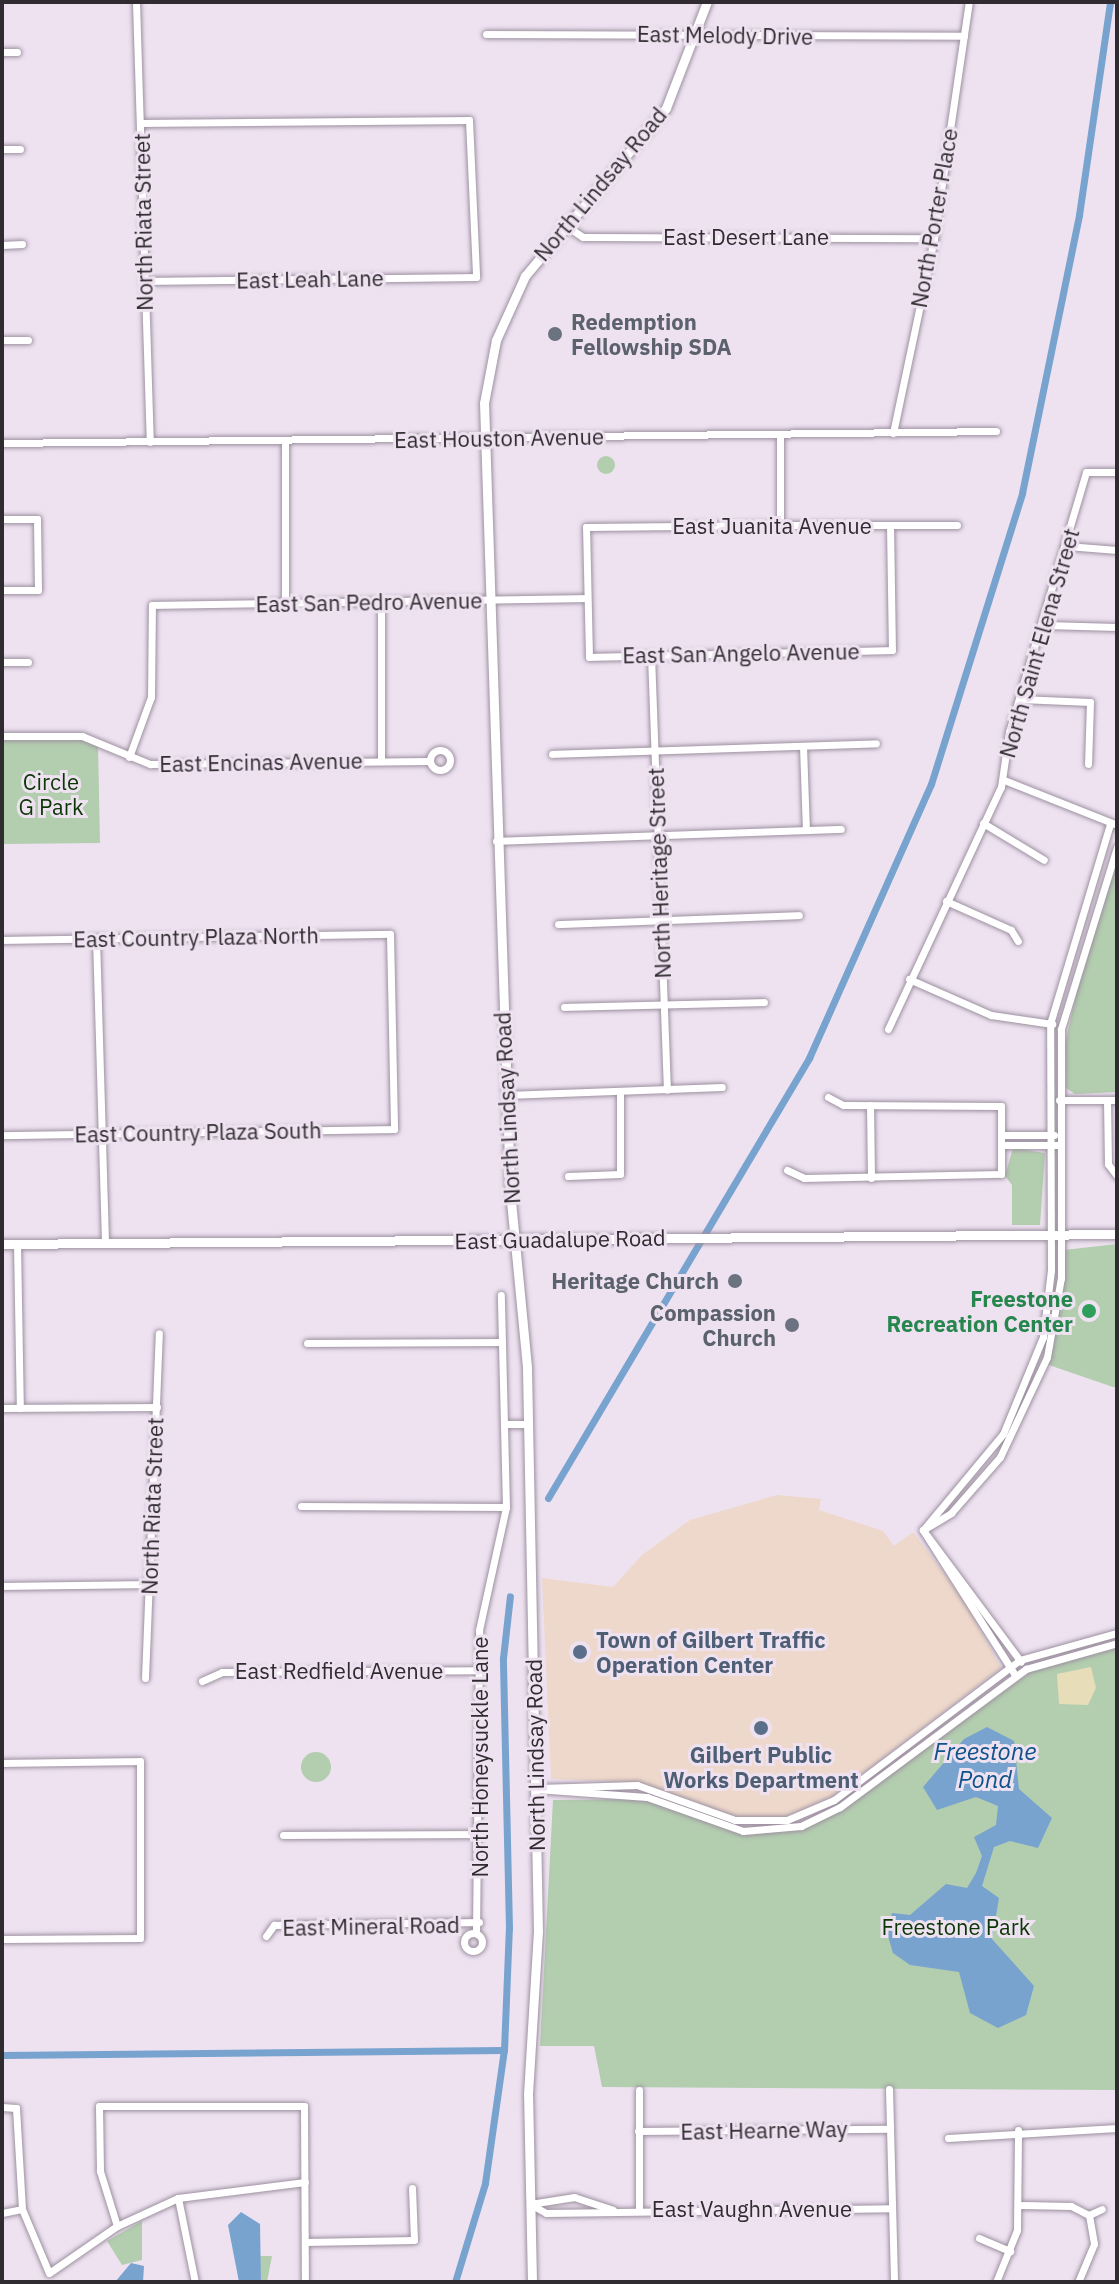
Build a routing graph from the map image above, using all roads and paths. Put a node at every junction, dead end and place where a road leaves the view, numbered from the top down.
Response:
1 (136, 2) edge
2 (707, 2) edge
3 (969, 2) edge
4 (486, 34) dead end
5 (698, 36) junction
6 (964, 36) junction
7 (2, 52) edge
8 (17, 52) dead end
9 (141, 123) junction
10 (2, 149) edge
11 (20, 149) dead end
12 (562, 223) junction
13 (934, 238) junction
14 (22, 244) dead end
15 (2, 245) edge
16 (144, 281) junction
17 (2, 340) edge
18 (28, 340) dead end
19 (996, 431) dead end
20 (893, 433) junction
21 (780, 436) junction
22 (483, 438) junction
23 (285, 441) junction
24 (150, 442) junction
25 (2, 443) edge
26 (1117, 472) edge
27 (2, 519) edge
28 (780, 525) junction
29 (890, 525) junction
30 (957, 525) dead end
31 (1067, 546) junction
32 (1117, 550) edge
33 (2, 590) edge
34 (587, 598) junction
35 (488, 601) junction
36 (381, 602) junction
37 (285, 603) junction
38 (1045, 625) junction
39 (1117, 627) edge
40 (651, 655) junction
41 (2, 662) edge
42 (28, 662) dead end
43 (1020, 699) junction
44 (2, 736) edge
45 (876, 743) dead end
46 (803, 746) junction
47 (654, 752) junction
48 (552, 754) dead end
49 (129, 757) junction
50 (381, 760) junction
51 (430, 761) dead end
52 (1088, 764) dead end
53 (1004, 780) junction
54 (983, 823) junction
55 (1113, 825) edge
56 (841, 829) dead end
57 (806, 830) junction
58 (657, 835) junction
59 (496, 841) junction
60 (1117, 847) edge
61 (1044, 860) dead end
62 (946, 901) junction
63 (799, 915) dead end
64 (661, 920) junction
65 (558, 924) dead end
66 (96, 938) junction
67 (2, 940) edge
68 (1018, 941) dead end
69 (909, 979) junction
70 (764, 1002) dead end
71 (664, 1004) junction
72 (564, 1007) dead end
73 (1050, 1024) junction
74 (1062, 1025) junction
75 (888, 1029) dead end
76 (722, 1087) dead end
77 (667, 1090) junction
78 (620, 1091) junction
79 (506, 1095) junction
80 (828, 1097) dead end
81 (1049, 1100) junction
82 (1061, 1100) junction
83 (1107, 1100) junction
84 (1117, 1100) edge
85 (870, 1105) junction
86 (394, 1129) joint
87 (102, 1134) junction
88 (2, 1135) edge
89 (1003, 1135) junction
90 (1050, 1135) junction
91 (1061, 1135) junction
92 (1003, 1145) junction
93 (1050, 1145) junction
94 (1061, 1145) junction
95 (787, 1170) dead end
96 (568, 1176) dead end
97 (1117, 1176) edge
98 (871, 1178) junction
99 (1117, 1234) edge
100 (1056, 1235) junction
101 (515, 1240) junction
102 (105, 1243) junction
103 (2, 1244) edge
104 (17, 1244) junction
105 (501, 1295) dead end
106 (159, 1333) dead end
107 (502, 1342) junction
108 (307, 1343) dead end
109 (157, 1407) junction
110 (2, 1408) edge
111 (20, 1408) junction
112 (504, 1424) junction
113 (527, 1424) junction
114 (301, 1506) dead end
115 (506, 1507) junction
116 (923, 1530) junction
117 (149, 1584) junction
118 (2, 1586) edge
119 (1117, 1633) edge
120 (1117, 1643) edge
121 (1020, 1660) junction
122 (1011, 1666) junction
123 (1026, 1669) junction
124 (477, 1670) junction
125 (1015, 1675) junction
126 (145, 1678) dead end
127 (202, 1681) dead end
128 (2, 1763) edge
129 (536, 1789) junction
130 (480, 1834) junction
131 (283, 1835) dead end
132 (479, 1922) junction
133 (476, 1933) dead end
134 (266, 1936) dead end
135 (2, 1939) edge
136 (889, 2089) dead end
137 (639, 2090) dead end
138 (2, 2107) edge
139 (1117, 2128) edge
140 (890, 2129) junction
141 (1018, 2130) junction
142 (638, 2131) junction
143 (948, 2138) dead end
144 (305, 2182) junction
145 (412, 2188) dead end
146 (178, 2198) junction
147 (530, 2204) junction
148 (1018, 2205) junction
149 (892, 2208) junction
150 (22, 2209) junction
151 (1102, 2209) dead end
152 (613, 2210) junction
153 (639, 2210) junction
154 (2, 2213) edge
155 (1089, 2215) junction
156 (117, 2226) junction
157 (979, 2238) dead end
158 (305, 2242) junction
159 (1010, 2251) junction
160 (195, 2282) edge
161 (305, 2282) edge
162 (532, 2282) edge
163 (894, 2282) edge
164 (996, 2282) edge
165 (1078, 2282) edge

1 - 9 street, North Riata Street
2 - 5 main road, North Lindsay Road
3 - 6 street, North Porter Place
4 - 5 street, East Melody Drive
5 - 6 street, East Melody Drive
5 - 12 main road, North Lindsay Road
6 - 13 street, North Porter Place
7 - 8 street
9 - 16 street, North Riata Street
9 - 16 street, East Leah Lane
10 - 11 street
12 - 13 street, East Desert Lane
12 - 22 main road, North Lindsay Road
13 - 20 street, North Porter Place
14 - 15 street
16 - 24 street, North Riata Street
17 - 18 street
19 - 20 street, East Houston Avenue
20 - 21 street, East Houston Avenue
21 - 22 street, East Houston Avenue
21 - 28 street
22 - 23 street, East Houston Avenue
22 - 35 main road, North Lindsay Road
23 - 24 street, East Houston Avenue
23 - 37 street
24 - 25 street, East Houston Avenue
26 - 31 street, North Saint Elena Street
27 - 33 street
28 - 29 street, East Juanita Avenue
28 - 34 street, East Juanita Avenue
29 - 30 street, East Juanita Avenue
29 - 40 street, East San Angelo Avenue
31 - 32 street
31 - 38 street, North Saint Elena Street
34 - 35 street, East San Pedro Avenue
34 - 40 street, East San Angelo Avenue
35 - 36 street, East San Pedro Avenue
35 - 59 main road, North Lindsay Road
36 - 37 street, East San Pedro Avenue
36 - 50 street
37 - 49 street, East San Pedro Avenue
38 - 39 street
38 - 43 street, North Saint Elena Street
40 - 47 street, North Heritage Street
41 - 42 street
43 - 52 street
43 - 53 street, North Saint Elena Street
44 - 49 street, East Encinas Avenue
45 - 46 street
46 - 47 street
46 - 57 street
47 - 48 street
47 - 58 street, North Heritage Street
49 - 50 street, East Encinas Avenue
50 - 51 street, East Encinas Avenue
53 - 54 street, North Saint Elena Street
53 - 55 street
54 - 61 street
54 - 62 street, North Saint Elena Street
55 - 73 street
56 - 57 street
57 - 58 street
58 - 59 street
58 - 64 street, North Heritage Street
59 - 79 main road, North Lindsay Road
60 - 74 street
62 - 68 street
62 - 69 street, North Saint Elena Street
63 - 64 street
64 - 65 street
64 - 71 street, North Heritage Street
66 - 67 street, East Country Plaza North
66 - 86 street, East Country Plaza North
66 - 87 street
69 - 73 street
69 - 75 street, North Saint Elena Street
70 - 71 street
71 - 72 street
71 - 77 street, North Heritage Street
73 - 74 street
73 - 81 street
74 - 82 street
76 - 77 street
77 - 78 street
78 - 79 street
78 - 96 street
79 - 101 main road, North Lindsay Road
80 - 85 street
81 - 82 street
81 - 90 street
82 - 83 street
82 - 91 street
83 - 84 street
83 - 97 street
85 - 89 street
85 - 98 street
86 - 87 street, East Country Plaza South
87 - 88 street, East Country Plaza South
87 - 102 street
89 - 90 street
89 - 92 street
90 - 91 street
90 - 93 street
91 - 94 street
92 - 93 street
92 - 98 street
93 - 94 street
93 - 100 street
94 - 100 street
95 - 98 street
99 - 100 main road, East Guadalupe Road
100 - 101 main road, East Guadalupe Road
100 - 116 street
101 - 102 main road, East Guadalupe Road
101 - 113 main road, North Lindsay Road
102 - 104 main road, East Guadalupe Road
103 - 104 main road, East Guadalupe Road
104 - 111 street
105 - 107 street, North Honeysuckle Lane
106 - 109 street, North Riata Street
107 - 108 street
107 - 112 street, North Honeysuckle Lane
109 - 111 street
109 - 117 street, North Riata Street
110 - 111 street
112 - 113 street
112 - 115 street, North Honeysuckle Lane
113 - 129 main road, North Lindsay Road
114 - 115 street
115 - 124 street, North Honeysuckle Lane
116 - 121 street
116 - 122 street
117 - 118 street
117 - 126 street, North Riata Street
119 - 121 street
120 - 123 street
121 - 122 street
121 - 123 street
122 - 125 street
122 - 129 street
123 - 125 street
124 - 127 street, East Redfield Avenue
124 - 130 street, North Honeysuckle Lane
125 - 129 street
128 - 135 street
129 - 147 main road, North Lindsay Road
130 - 131 street
130 - 132 street, North Honeysuckle Lane
132 - 133 street, North Honeysuckle Lane
132 - 134 street, East Mineral Road
136 - 140 street
137 - 142 street
138 - 150 street
139 - 141 street
140 - 142 street, East Hearne Way
140 - 149 street
141 - 143 street
141 - 148 street
142 - 153 street
144 - 146 street
144 - 156 street
144 - 158 street
145 - 158 street
146 - 156 street
146 - 160 street
147 - 152 street, East Vaughn Avenue
147 - 152 street, East Vaughn Avenue
147 - 162 main road, North Lindsay Road
148 - 155 street
148 - 159 street
149 - 153 street, East Vaughn Avenue
149 - 163 street
150 - 154 street
150 - 156 street
151 - 155 street
152 - 153 street, East Vaughn Avenue
155 - 165 street
157 - 159 street
158 - 161 street
159 - 164 street

